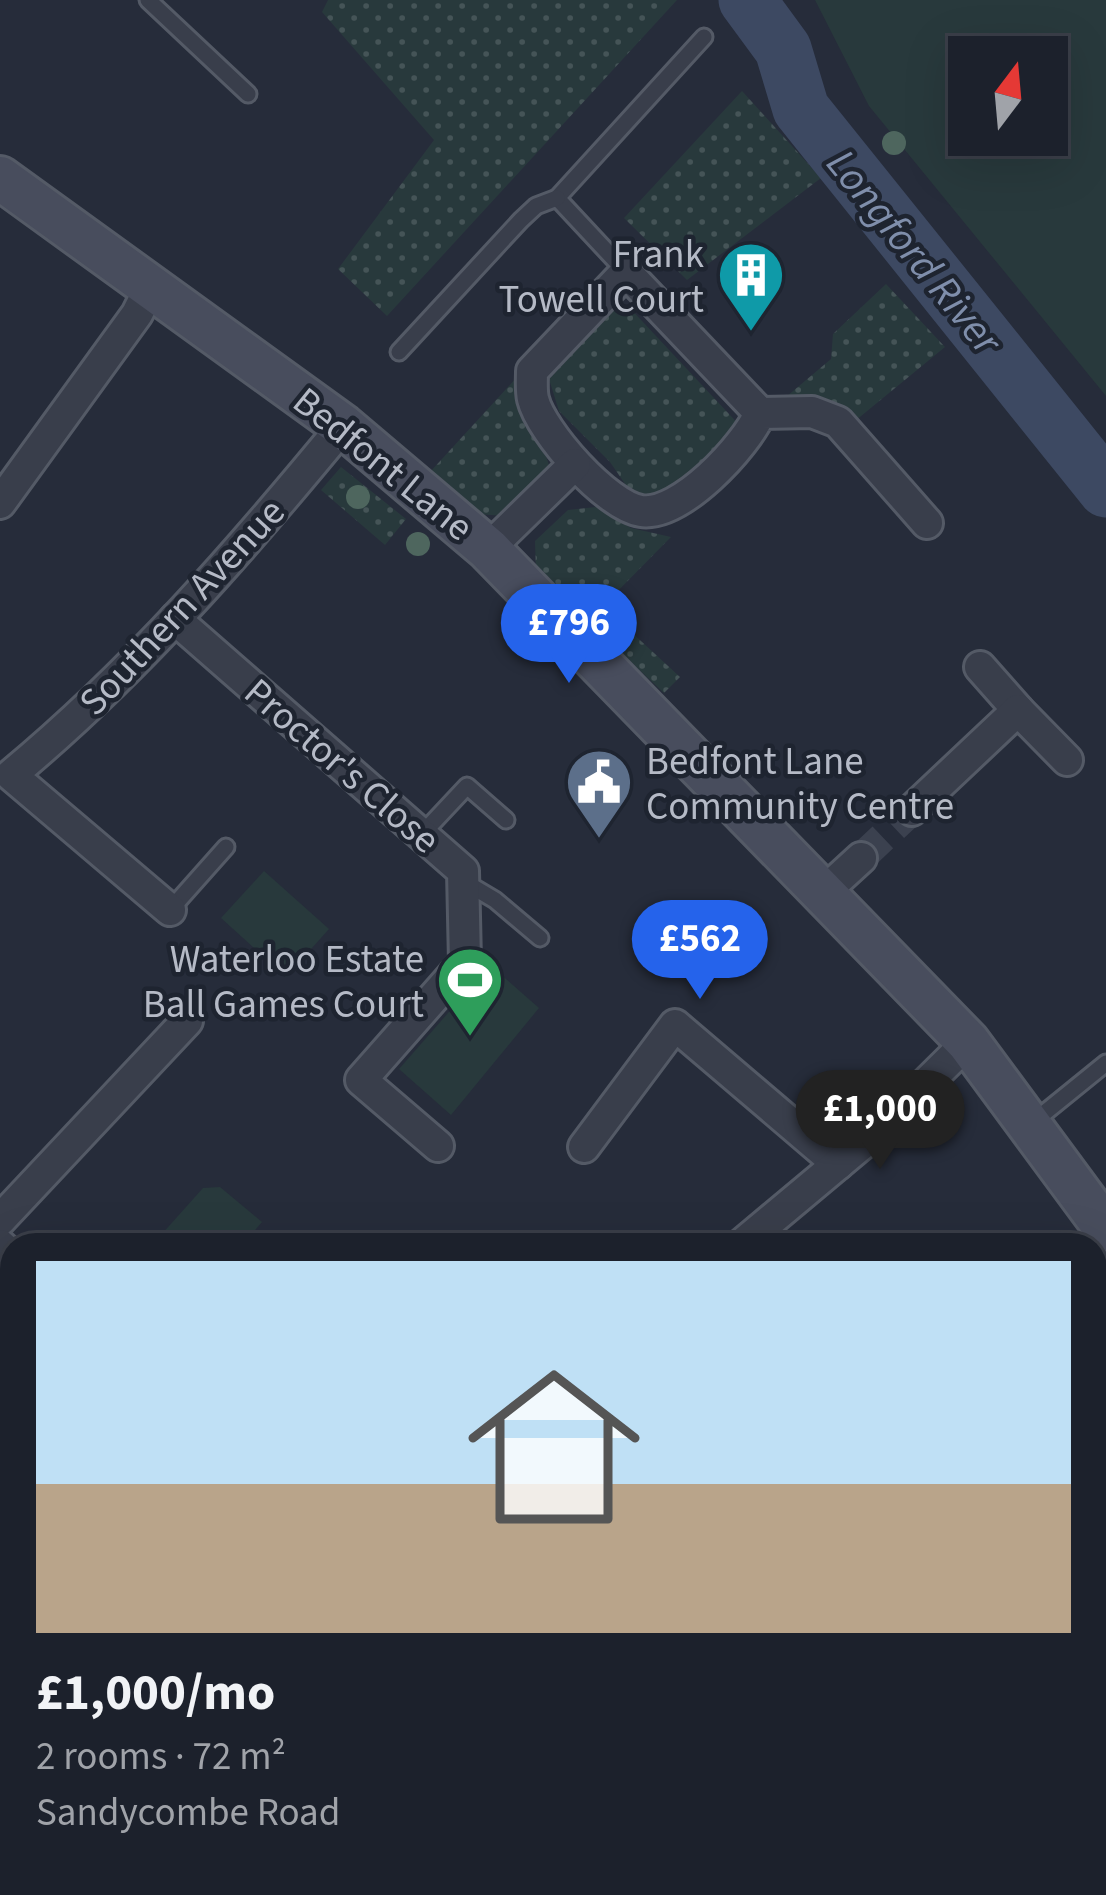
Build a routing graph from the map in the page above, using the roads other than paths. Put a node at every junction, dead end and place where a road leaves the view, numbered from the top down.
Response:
1 (148, 0) edge
2 (704, 37) dead end
3 (248, 94) dead end
4 (7, 188) edge
5 (557, 198) junction
6 (626, 272) junction
7 (151, 286) junction
8 (399, 352) dead end
9 (760, 413) junction
10 (343, 426) junction
11 (575, 464) junction
12 (0, 503) edge
13 (927, 523) dead end
14 (488, 549) junction
15 (176, 619) junction
16 (980, 667) dead end
17 (1018, 710) junction
18 (1067, 760) dead end
19 (5, 780) edge
20 (912, 810) tunnel mouth
21 (506, 820) dead end
22 (423, 833) junction
23 (226, 847) dead end
24 (861, 858) tunnel mouth
25 (464, 880) junction
26 (825, 891) junction
27 (170, 910) joint
28 (539, 938) dead end
29 (187, 1022) dead end
30 (968, 1042) junction
31 (1106, 1063) edge
32 (1030, 1125) junction
33 (438, 1147) dead end
34 (584, 1147) dead end
35 (838, 1164) junction
36 (0, 1220) edge
37 (1106, 1228) edge
38 (755, 1233) edge

1 - 3 lane
2 - 5 lane
4 - 7 main road, Bedfont Lane
5 - 6 lane
5 - 8 lane
6 - 9 street
6 - 11 street
7 - 10 main road, Bedfont Lane
7 - 12 street
9 - 11 street
9 - 13 street
10 - 14 main road, Bedfont Lane
10 - 15 street, Southern Avenue
11 - 14 street
14 - 26 main road, Bedfont Lane
15 - 19 street, Southern Avenue
15 - 22 street, Proctor's Close
16 - 17 street
17 - 18 street
17 - 20 street
19 - 27 street, Southern Avenue
21 - 22 lane
22 - 25 street, Proctor's Close
23 - 27 lane
24 - 26 street
25 - 28 lane
25 - 33 street, Proctor's Close
26 - 30 main road, Bedfont Lane
29 - 36 street
30 - 32 main road, Bedfont Lane
30 - 35 street
31 - 32 lane
32 - 37 main road, Bedfont Lane
34 - 35 street
35 - 38 street

